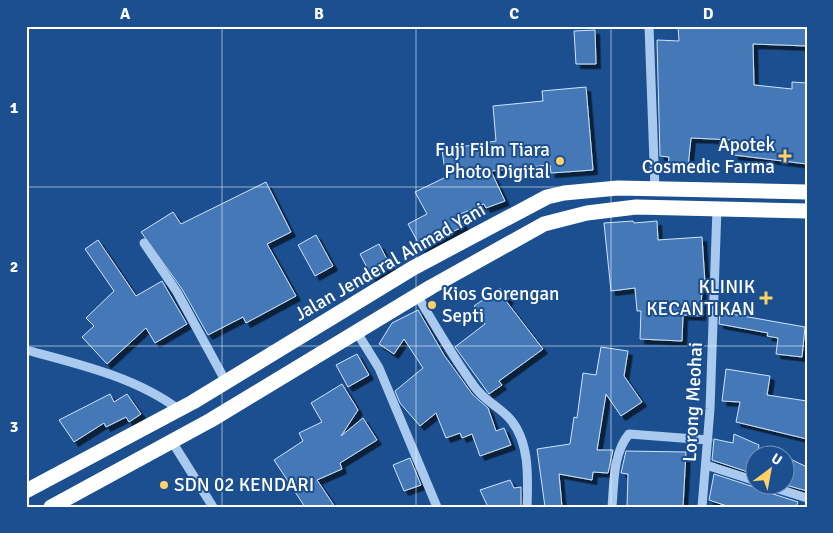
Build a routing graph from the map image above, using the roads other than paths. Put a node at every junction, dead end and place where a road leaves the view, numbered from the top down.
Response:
1 (648, 26) edge
2 (655, 190) junction
3 (807, 192) edge
4 (717, 208) junction
5 (807, 211) edge
6 (144, 243) dead end
7 (417, 295) junction
8 (356, 332) junction
9 (26, 350) edge
10 (226, 382) junction
11 (178, 409) junction
12 (171, 440) junction
13 (708, 440) junction
14 (706, 465) junction
15 (746, 478) edge
16 (26, 492) edge
17 (51, 507) edge
18 (213, 507) edge
19 (438, 507) edge
20 (527, 507) edge
21 (612, 507) edge
22 (702, 507) edge

1 - 2 street
2 - 3 highway, Jalan Jenderal Ahmad Yani
2 - 10 highway, Jalan Jenderal Ahmad Yani
4 - 5 highway
4 - 7 highway
4 - 13 street, Lorong Meohai
6 - 10 street
7 - 8 highway
7 - 20 street
8 - 12 highway
8 - 19 street
9 - 11 street
10 - 11 highway, Jalan Jenderal Ahmad Yani
11 - 16 highway, Jalan Jenderal Ahmad Yani
12 - 17 highway
12 - 18 street
13 - 14 street, Lorong Meohai
13 - 21 street
14 - 15 street
14 - 22 street, Lorong Meohai

